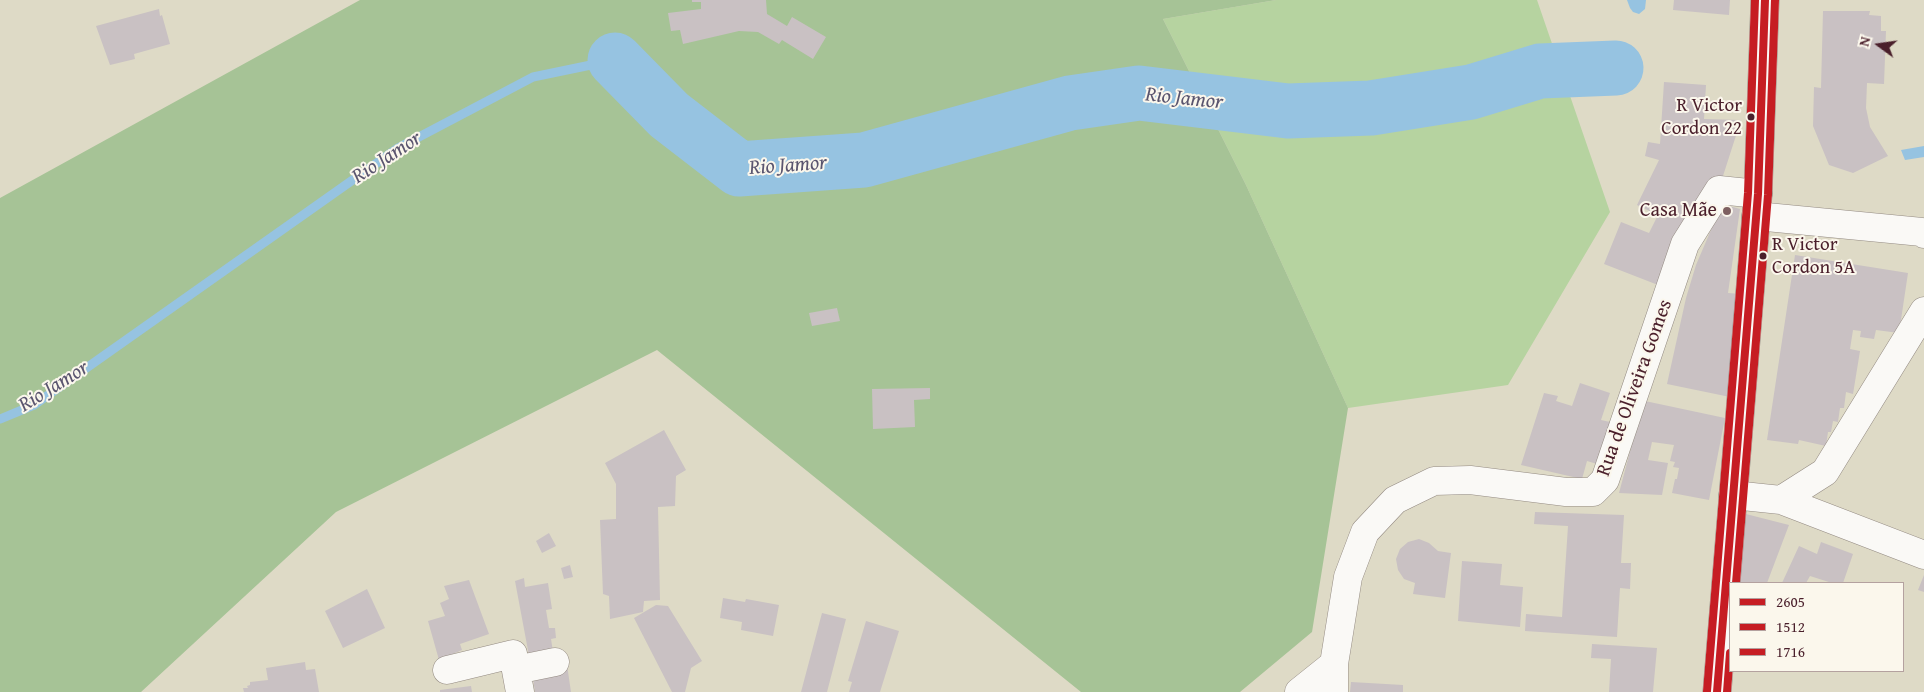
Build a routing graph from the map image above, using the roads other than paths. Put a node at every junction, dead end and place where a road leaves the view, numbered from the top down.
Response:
1 (1765, 0) edge
2 (1757, 205) junction
3 (1924, 234) edge
4 (1924, 312) edge
5 (1733, 495) junction
6 (1781, 500) junction
7 (1924, 555) edge
8 (555, 662) dead end
9 (1334, 664) junction
10 (447, 670) dead end
11 (518, 681) edge
12 (1299, 692) edge
13 (1334, 692) edge
14 (1717, 692) edge

1 - 2 street
2 - 3 street
2 - 5 street
2 - 9 street, Rua de Oliveira Gomes
4 - 6 street
5 - 6 street
5 - 14 street
6 - 7 street
8 - 11 street
9 - 12 street
9 - 13 street, Rua de Oliveira Gomes
10 - 11 street

